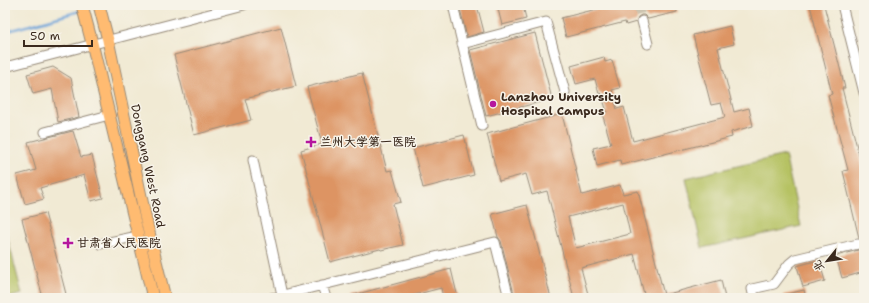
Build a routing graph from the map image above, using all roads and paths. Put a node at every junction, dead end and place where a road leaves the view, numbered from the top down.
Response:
1 (82, 5) edge
2 (99, 5) edge
3 (244, 5) edge
4 (453, 5) edge
5 (842, 5) edge
6 (642, 20) tunnel mouth
7 (108, 40) junction
8 (92, 43) junction
9 (462, 44) junction
10 (648, 44) dead end
11 (860, 62) edge
12 (5, 67) edge
13 (565, 92) dead end
14 (864, 93) edge
15 (109, 115) junction
16 (482, 126) dead end
17 (45, 132) dead end
18 (253, 160) dead end
19 (138, 236) junction
20 (100, 244) dead end
21 (864, 245) edge
22 (322, 285) junction
23 (753, 294) edge
24 (282, 295) junction
25 (152, 298) edge
26 (165, 298) edge
27 (271, 298) edge
28 (326, 298) edge
29 (509, 298) edge

1 - 8 main road, Donggang West Road
2 - 7 main road, Donggang West Road
3 - 7 street
4 - 9 street
5 - 11 street
6 - 10 street
7 - 8 street
7 - 26 main road, Donggang West Road
8 - 12 street
8 - 15 main road, Donggang West Road
9 - 13 street
9 - 16 street
11 - 14 street
15 - 17 street
15 - 19 main road, Donggang West Road
18 - 24 street
19 - 20 street
19 - 25 main road, Donggang West Road
21 - 23 street
22 - 24 street
22 - 28 street
22 - 29 street
24 - 27 street

